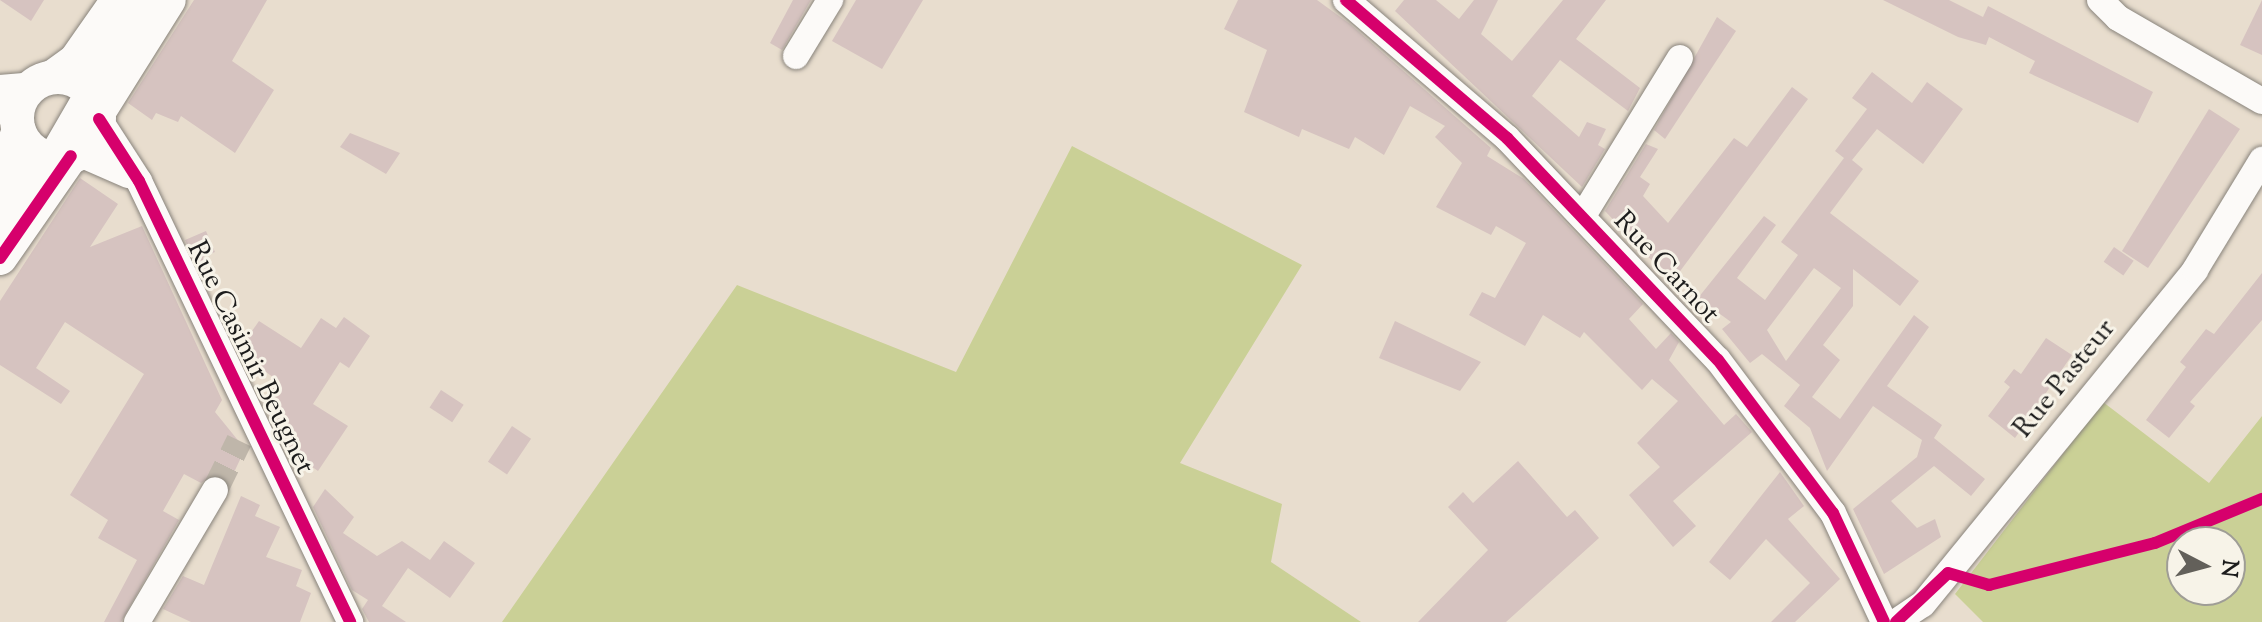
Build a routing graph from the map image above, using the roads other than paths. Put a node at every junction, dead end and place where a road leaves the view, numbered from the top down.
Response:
1 (118, 0) edge
2 (132, 0) edge
3 (142, 0) edge
4 (169, 0) edge
5 (830, 0) edge
6 (1346, 0) edge
7 (2100, 0) edge
8 (796, 56) dead end
9 (1680, 58) dead end
10 (64, 93) edge
11 (2262, 101) edge
12 (12, 119) edge
13 (61, 155) junction
14 (2262, 160) edge
15 (0, 181) edge
16 (142, 189) junction
17 (1584, 214) junction
18 (0, 222) edge
19 (0, 238) edge
20 (0, 258) edge
21 (251, 416) junction
22 (239, 441) tunnel mouth
23 (215, 490) tunnel mouth
24 (137, 622) edge
25 (350, 622) edge
26 (1884, 622) edge
27 (1896, 622) edge

1 - 10 main road
2 - 10 street
3 - 10 street
4 - 10 main road
5 - 8 street
6 - 17 street, Rue Carnot
7 - 11 street
9 - 17 street
10 - 12 main road
10 - 13 main road
10 - 16 street, Rue Casimir Beugnet
12 - 13 main road
12 - 15 main road
13 - 16 street, Rue Casimir Beugnet
13 - 18 street
13 - 19 street
13 - 20 main road
14 - 27 street, Rue Pasteur
16 - 21 street, Rue Casimir Beugnet
17 - 26 street, Rue Carnot
21 - 22 street
21 - 25 street, Rue Casimir Beugnet
23 - 24 street

